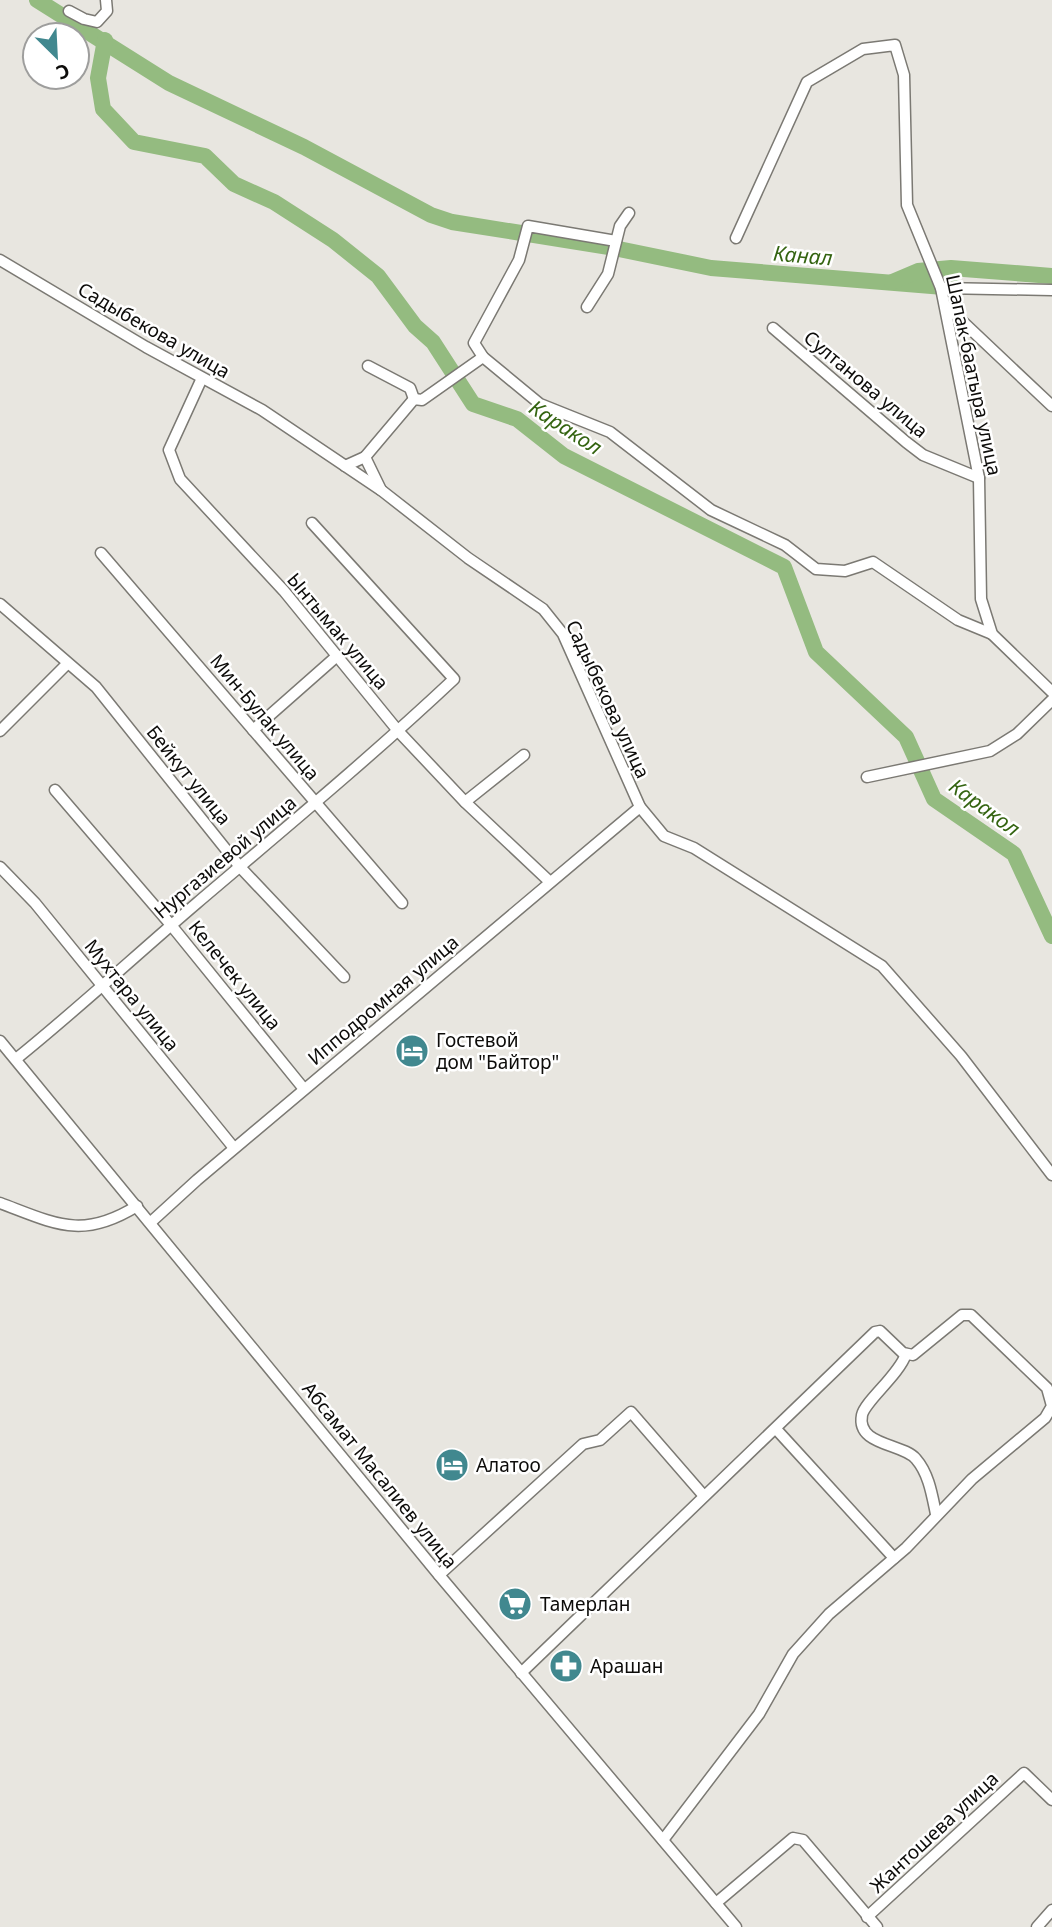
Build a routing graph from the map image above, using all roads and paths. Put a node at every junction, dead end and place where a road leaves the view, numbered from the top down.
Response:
1 (106, 0) edge
2 (69, 11) dead end
3 (629, 212) dead end
4 (736, 238) dead end
5 (616, 241) junction
6 (0, 260) edge
7 (941, 288) junction
8 (1052, 290) edge
9 (945, 305) junction
10 (587, 307) dead end
11 (773, 328) dead end
12 (483, 357) junction
13 (368, 366) dead end
14 (202, 378) junction
15 (414, 399) junction
16 (1052, 406) edge
17 (365, 457) junction
18 (345, 466) junction
19 (979, 478) junction
20 (381, 490) junction
21 (312, 523) dead end
22 (101, 553) dead end
23 (0, 604) edge
24 (992, 634) junction
25 (337, 656) junction
26 (66, 664) junction
27 (1052, 692) edge
28 (1052, 700) edge
29 (253, 730) junction
30 (0, 731) edge
31 (399, 732) junction
32 (524, 755) dead end
33 (867, 777) dead end
34 (55, 790) dead end
35 (465, 802) junction
36 (314, 804) junction
37 (640, 807) junction
38 (240, 866) junction
39 (0, 867) edge
40 (550, 882) junction
41 (402, 903) dead end
42 (171, 925) junction
43 (344, 977) dead end
44 (102, 986) junction
45 (0, 1041) edge
46 (16, 1059) junction
47 (304, 1089) junction
48 (234, 1148) junction
49 (1052, 1175) edge
50 (0, 1203) edge
51 (137, 1206) junction
52 (151, 1222) junction
53 (906, 1354) junction
54 (776, 1429) junction
55 (704, 1496) junction
56 (936, 1514) junction
57 (894, 1558) junction
58 (439, 1575) junction
59 (522, 1673) junction
60 (1052, 1800) edge
61 (663, 1840) junction
62 (716, 1902) junction
63 (1052, 1910) edge
64 (867, 1917) junction
65 (736, 1927) edge
66 (877, 1927) edge
67 (1037, 1927) edge

1 - 2 street
3 - 5 street
4 - 7 street, Шапак-баатыра улица
5 - 10 street
5 - 12 street
6 - 14 street, Садыбекова улица
7 - 8 street
7 - 9 street, Шапак-баатыра улица
9 - 16 street
9 - 19 street, Шапак-баатыра улица
11 - 19 street, Султанова улица
12 - 15 street
12 - 24 street
13 - 15 street
14 - 18 street, Садыбекова улица
14 - 25 street, Ынтымак улица
15 - 17 street
17 - 18 street
17 - 20 street
18 - 20 street, Садыбекова улица
19 - 24 street, Шапак-баатыра улица
20 - 37 street, Садыбекова улица
21 - 31 street, Нургазиевой улица
22 - 29 street, Мин-Булак улица
23 - 26 street, Бейкут улица
24 - 27 street, Шапак-баатыра улица
25 - 29 street
25 - 31 street, Ынтымак улица
26 - 30 street
26 - 38 street, Бейкут улица
28 - 33 street
29 - 36 street, Мин-Булак улица
31 - 35 street, Ынтымак улица
31 - 36 street, Нургазиевой улица
32 - 35 street
34 - 42 street, Келечек улица
35 - 40 street, Ынтымак улица
36 - 38 street, Нургазиевой улица
36 - 41 street, Мин-Булак улица
37 - 40 street, Ипподромная улица
37 - 49 street, Садыбекова улица
38 - 42 street, Нургазиевой улица
38 - 43 street, Бейкут улица
39 - 44 street, Мухтара улица
40 - 47 street, Ипподромная улица
42 - 44 street, Нургазиевой улица
42 - 47 street, Келечек улица
44 - 46 street, Нургазиевой улица
44 - 48 street, Мухтара улица
45 - 46 street, Абсамат Масалиев улица
46 - 51 street, Абсамат Масалиев улица
47 - 48 street, Ипподромная улица
48 - 52 street, Ипподромная улица
50 - 51 street
51 - 52 street, Абсамат Масалиев улица
52 - 58 street, Абсамат Масалиев улица
53 - 54 street
53 - 56 street
53 - 56 street
54 - 55 street
54 - 57 street
55 - 58 street
55 - 59 street
56 - 57 street
57 - 61 street
58 - 59 street, Абсамат Масалиев улица
59 - 61 street, Абсамат Масалиев улица
60 - 64 street, Жантошева улица
61 - 62 street, Абсамат Масалиев улица
62 - 64 street
62 - 65 street, Абсамат Масалиев улица
63 - 67 street
64 - 66 street

